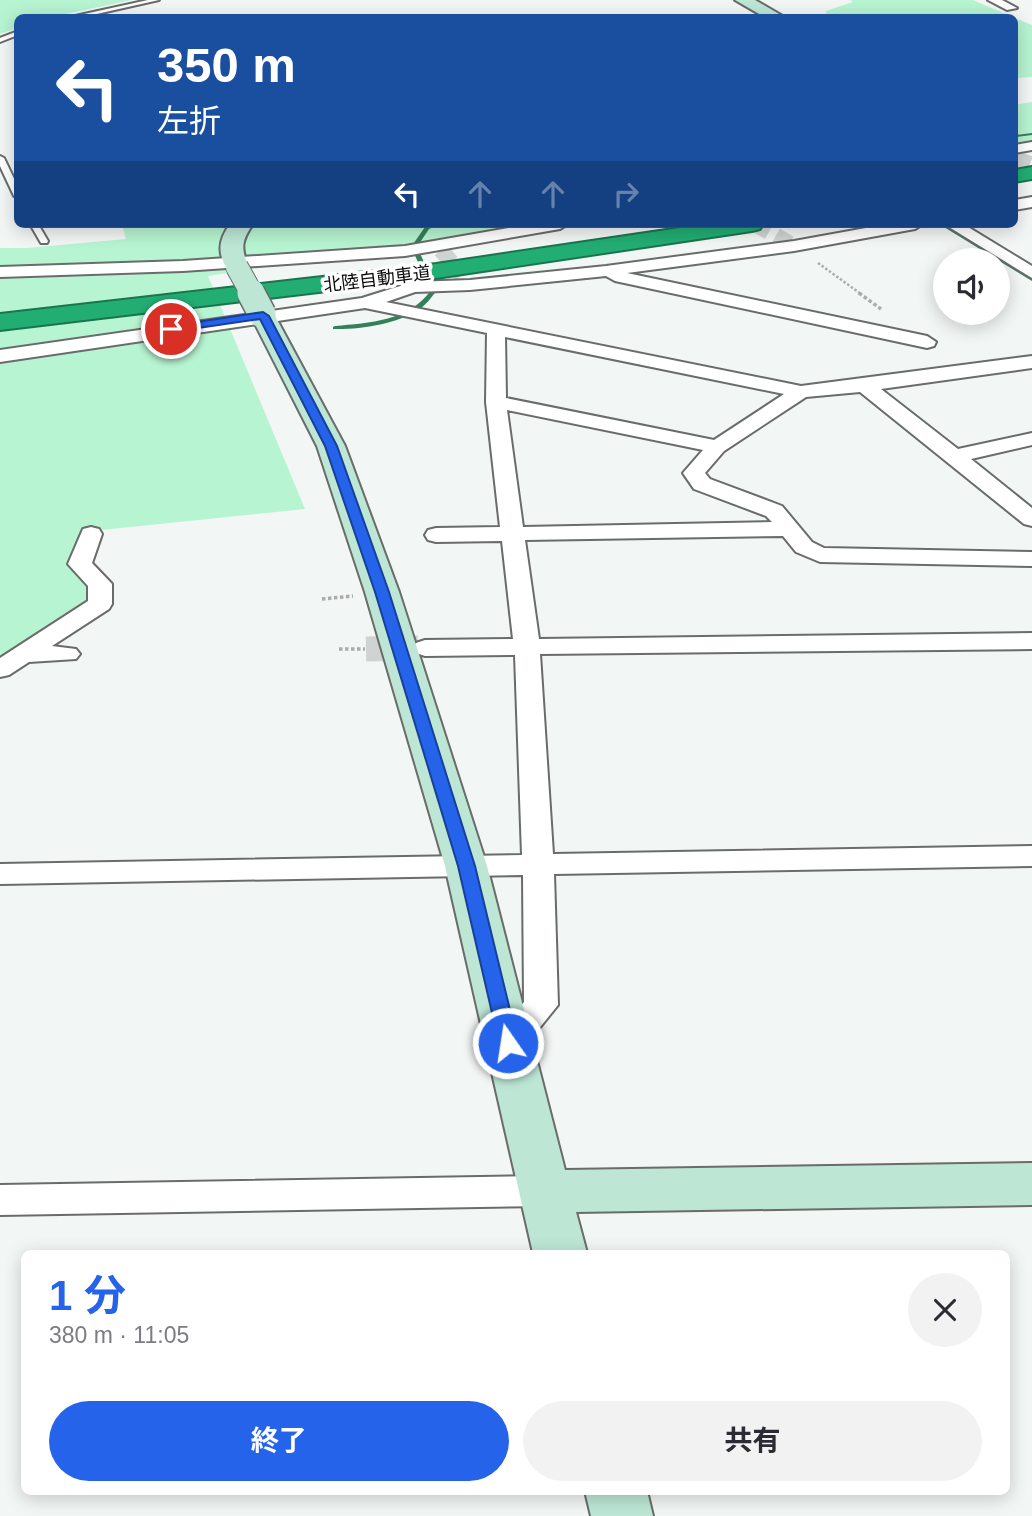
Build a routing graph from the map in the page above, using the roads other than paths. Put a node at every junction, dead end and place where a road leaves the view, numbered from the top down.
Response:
1 (156, 0) edge
2 (993, 0) edge
3 (750, 1) edge
4 (1011, 8) dead end
5 (88, 14) edge
6 (772, 14) edge
7 (0, 158) edge
8 (14, 189) edge
9 (36, 228) edge
10 (238, 228) edge
11 (541, 228) edge
12 (650, 228) edge
13 (725, 228) edge
14 (893, 228) edge
15 (959, 228) edge
16 (44, 241) dead end
17 (236, 264) junction
18 (0, 272) edge
19 (594, 272) junction
20 (1032, 273) edge
21 (365, 303) junction
22 (0, 310) edge
23 (264, 316) junction
24 (0, 323) edge
25 (496, 328) junction
26 (927, 342) dead end
27 (0, 356) edge
28 (1026, 363) edge
29 (1032, 383) edge
30 (865, 386) junction
31 (801, 392) junction
32 (496, 402) junction
33 (1032, 439) edge
34 (717, 447) junction
35 (954, 456) junction
36 (1032, 519) edge
37 (789, 529) junction
38 (91, 534) dead end
39 (436, 535) dead end
40 (513, 535) junction
41 (1032, 559) edge
42 (1032, 641) edge
43 (527, 647) junction
44 (425, 648) tunnel mouth
45 (22, 654) junction
46 (67, 654) dead end
47 (0, 669) edge
48 (1032, 856) edge
49 (538, 864) junction
50 (466, 866) junction
51 (0, 874) edge
52 (508, 1043) junction
53 (1032, 1184) edge
54 (545, 1191) junction
55 (0, 1200) edge
56 (559, 1250) edge
57 (617, 1495) edge
58 (622, 1516) edge

1 - 5 lane
2 - 4 street
3 - 6 street
7 - 8 lane
9 - 16 lane
10 - 17 street
11 - 17 street
12 - 22 highway, 北陸自動車道
13 - 24 highway, 北陸自動車道
14 - 19 street
15 - 20 street
17 - 18 street
17 - 23 street, bridge
19 - 21 street
19 - 26 street
21 - 23 street
21 - 25 street
23 - 27 street
23 - 50 street
25 - 31 street
25 - 32 street
28 - 29 street
28 - 30 street
30 - 31 street
30 - 35 street
31 - 34 street
32 - 34 street
32 - 40 street
33 - 35 street
34 - 37 street
35 - 36 street
37 - 40 street
37 - 41 street
38 - 45 street
39 - 40 street
40 - 43 street
42 - 43 street
43 - 44 street
43 - 49 street
45 - 46 street
45 - 47 street
48 - 49 street
49 - 50 street
49 - 52 street
50 - 51 street
50 - 52 street
52 - 54 street
53 - 54 street
54 - 55 street
54 - 56 street
57 - 58 street

